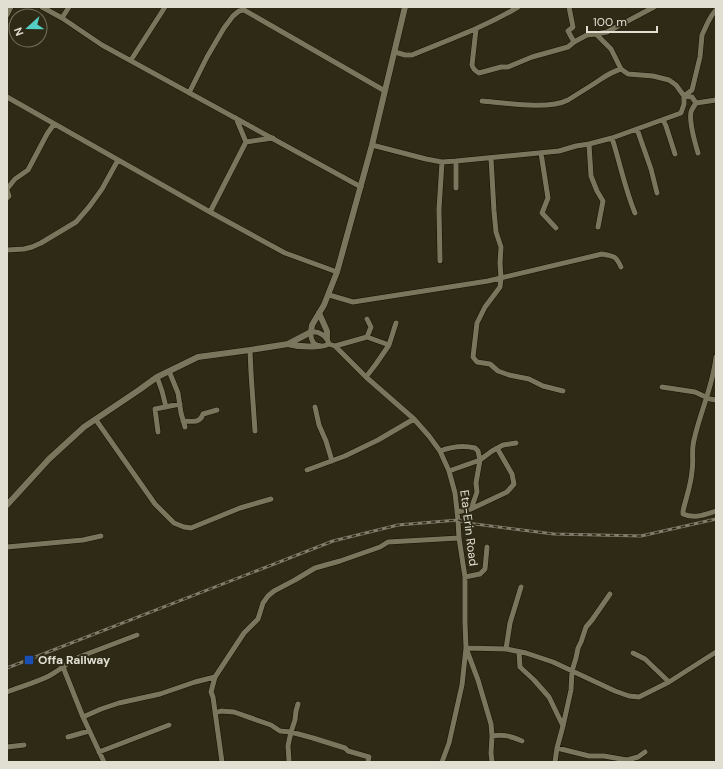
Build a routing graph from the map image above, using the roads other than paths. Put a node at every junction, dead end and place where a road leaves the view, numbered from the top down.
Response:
1 (11, 7) edge
2 (42, 7) edge
3 (69, 7) edge
4 (165, 7) edge
5 (405, 7) edge
6 (569, 7) edge
7 (654, 7) edge
8 (515, 8) edge
9 (716, 10) edge
10 (7, 15) edge
11 (62, 18) junction
12 (476, 29) junction
13 (596, 34) junction
14 (574, 42) junction
15 (395, 52) junction
16 (131, 60) junction
17 (621, 69) junction
18 (385, 91) junction
19 (189, 93) junction
20 (7, 96) edge
21 (684, 96) junction
22 (482, 101) dead end
23 (713, 101) edge
24 (696, 103) junction
25 (716, 105) edge
26 (236, 118) junction
27 (663, 120) junction
28 (54, 124) junction
29 (637, 129) junction
30 (273, 138) junction
31 (612, 138) junction
32 (246, 142) junction
33 (589, 144) junction
34 (372, 145) junction
35 (541, 153) junction
36 (698, 153) dead end
37 (675, 154) dead end
38 (491, 158) junction
39 (118, 160) junction
40 (456, 161) junction
41 (442, 162) junction
42 (361, 187) junction
43 (456, 188) dead end
44 (7, 190) edge
45 (657, 193) dead end
46 (7, 198) edge
47 (210, 212) junction
48 (635, 213) dead end
49 (598, 227) dead end
50 (556, 228) dead end
51 (7, 250) edge
52 (440, 261) dead end
53 (621, 268) dead end
54 (338, 272) junction
55 (501, 278) junction
56 (329, 295) junction
57 (319, 313) junction
58 (367, 319) dead end
59 (396, 323) dead end
60 (311, 332) junction
61 (367, 337) junction
62 (328, 341) junction
63 (288, 344) junction
64 (389, 345) junction
65 (319, 346) junction
66 (335, 346) junction
67 (250, 350) junction
68 (716, 356) edge
69 (170, 371) junction
70 (157, 377) junction
71 (366, 377) junction
72 (662, 387) dead end
73 (563, 391) dead end
74 (707, 397) junction
75 (716, 400) edge
76 (180, 404) junction
77 (166, 407) junction
78 (315, 407) dead end
79 (217, 410) dead end
80 (96, 420) junction
81 (414, 420) junction
82 (183, 421) junction
83 (185, 427) dead end
84 (255, 431) dead end
85 (158, 432) dead end
86 (516, 442) dead end
87 (497, 448) junction
88 (440, 451) junction
89 (480, 460) junction
90 (332, 461) junction
91 (307, 470) dead end
92 (449, 471) junction
93 (271, 499) dead end
94 (7, 505) edge
95 (471, 510) junction
96 (716, 511) edge
97 (457, 512) junction
98 (101, 536) dead end
99 (459, 538) junction
100 (7, 547) edge
101 (487, 547) dead end
102 (465, 577) junction
103 (521, 587) dead end
104 (610, 594) dead end
105 (137, 635) dead end
106 (466, 648) junction
107 (506, 649) junction
108 (519, 652) junction
109 (716, 652) edge
110 (634, 653) dead end
111 (63, 667) junction
112 (572, 671) junction
113 (215, 677) junction
114 (669, 682) junction
115 (7, 692) edge
116 (298, 704) dead end
117 (216, 713) junction
118 (83, 717) junction
119 (169, 725) dead end
120 (564, 726) junction
121 (89, 731) junction
122 (291, 732) junction
123 (492, 736) junction
124 (68, 737) dead end
125 (522, 741) dead end
126 (24, 745) dead end
127 (7, 747) edge
128 (557, 748) junction
129 (99, 752) junction
130 (645, 752) dead end
131 (289, 760) dead end
132 (104, 762) edge
133 (222, 762) edge
134 (368, 762) edge
135 (442, 762) edge
136 (492, 762) edge
137 (555, 762) edge

1 - 10 street
2 - 11 street
3 - 11 street
4 - 16 street
5 - 15 street
6 - 14 street
7 - 13 street
8 - 12 street
9 - 21 street
11 - 16 street
12 - 14 street
12 - 15 street
13 - 14 street
13 - 17 street
15 - 18 street
16 - 19 street
17 - 21 street
17 - 22 street
18 - 19 street
18 - 34 street
19 - 26 street
20 - 28 street
21 - 24 street
21 - 27 street
23 - 24 street
23 - 25 street
24 - 36 street
26 - 30 street
26 - 32 street
27 - 29 street
27 - 37 street
28 - 39 street
28 - 44 street
29 - 31 street
29 - 45 street
30 - 32 street
30 - 42 street
31 - 33 street
31 - 48 street
32 - 47 street
33 - 35 street
33 - 49 street
34 - 41 street
34 - 42 street
35 - 38 street
35 - 50 street
38 - 40 street
38 - 55 street
39 - 47 street
39 - 51 street
40 - 41 street
40 - 43 street
41 - 52 street
42 - 54 street
44 - 46 street
47 - 54 street
53 - 55 street
54 - 56 street
55 - 56 street
55 - 73 street
56 - 57 street
57 - 60 street
57 - 62 street
58 - 61 street
59 - 64 street
60 - 62 street, Eta-Erin Road
60 - 63 street
60 - 65 street
61 - 64 street
61 - 66 street
62 - 65 street
62 - 66 street, Eta-Erin Road
63 - 65 street
63 - 67 street
64 - 71 street
66 - 71 street, Eta-Erin Road
67 - 69 street
67 - 84 street
68 - 74 street
69 - 70 street
69 - 76 street
70 - 77 street
70 - 80 street
71 - 81 street, Eta-Erin Road
72 - 74 street
74 - 75 street
74 - 96 street
76 - 77 street
76 - 82 street
77 - 85 street
78 - 90 street
79 - 82 street
80 - 93 street
80 - 94 street
81 - 88 street, Eta-Erin Road
81 - 90 street
82 - 83 street
86 - 87 street
87 - 89 street
87 - 95 street
88 - 89 street
88 - 92 street, Eta-Erin Road
89 - 92 street
89 - 95 street
90 - 91 street
92 - 97 street, Eta-Erin Road
95 - 97 street
97 - 99 street, Eta-Erin Road
98 - 100 street
99 - 102 street, Eta-Erin Road
99 - 113 street
101 - 102 street
102 - 106 street, Eta-Erin Road
103 - 107 street
104 - 112 street
105 - 111 street
106 - 107 street
106 - 123 street
106 - 135 street, Eta-Erin Road
107 - 108 street
108 - 112 street
108 - 120 street
109 - 114 street
110 - 114 street
111 - 115 street
111 - 118 street
112 - 114 street
112 - 120 street
113 - 117 street
113 - 118 street
116 - 122 street
117 - 122 street
117 - 133 street
118 - 121 street
119 - 129 street
120 - 128 street
121 - 124 street
121 - 129 street
122 - 131 street
122 - 134 street
123 - 125 street
123 - 136 street
126 - 127 street
128 - 130 street
128 - 137 street
129 - 132 street

